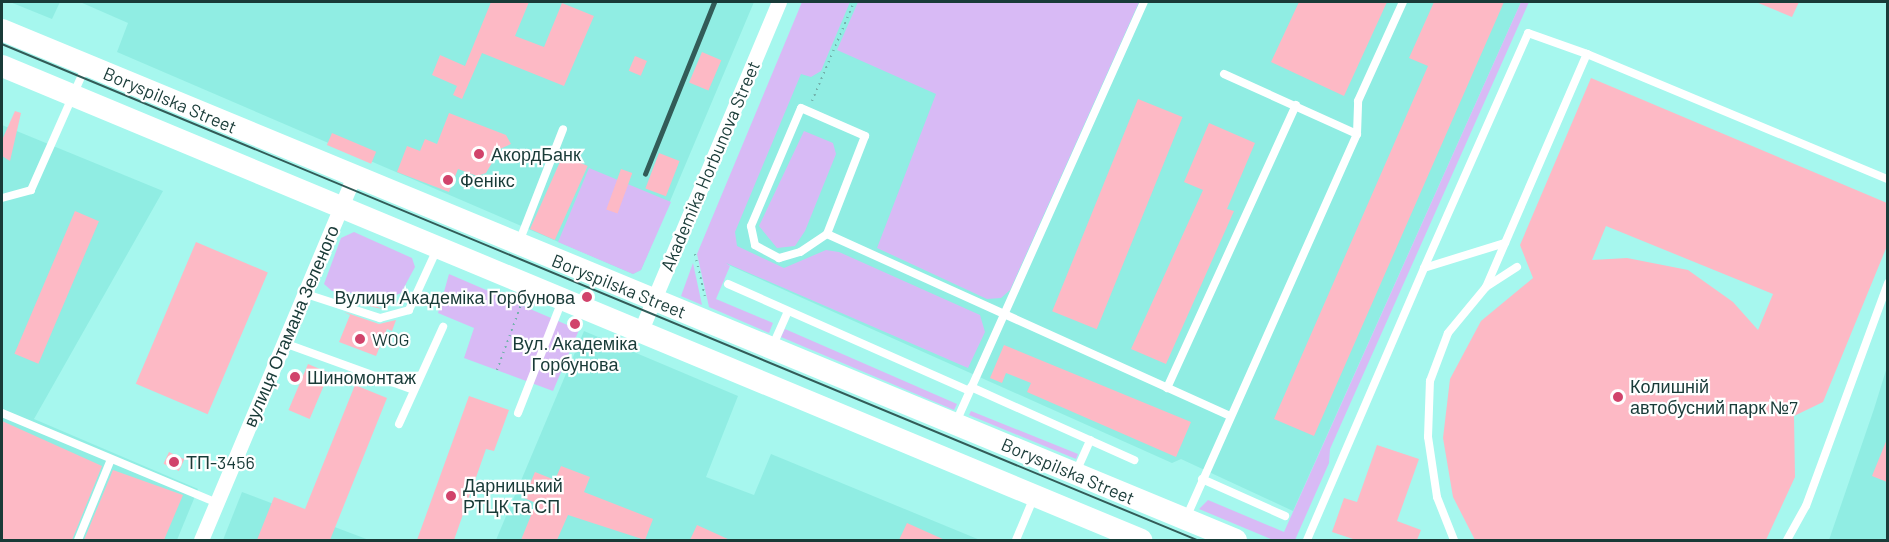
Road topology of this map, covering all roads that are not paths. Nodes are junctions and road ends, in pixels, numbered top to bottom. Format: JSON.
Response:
{"nodes":[{"id":1,"x":779,"y":2,"type":"edge"},
{"id":2,"x":1144,"y":2,"type":"edge"},
{"id":3,"x":1403,"y":2,"type":"edge"},
{"id":4,"x":2,"y":30,"type":"edge"},
{"id":5,"x":1587,"y":54,"type":"junction"},
{"id":6,"x":86,"y":64,"type":"junction"},
{"id":7,"x":2,"y":66,"type":"edge"},
{"id":8,"x":1224,"y":74,"type":"dead end"},
{"id":9,"x":73,"y":95,"type":"junction"},
{"id":10,"x":1296,"y":105,"type":"junction"},
{"id":11,"x":563,"y":129,"type":"dead end"},
{"id":12,"x":1358,"y":134,"type":"junction"},
{"id":13,"x":352,"y":178,"type":"junction"},
{"id":14,"x":1887,"y":179,"type":"edge"},
{"id":15,"x":2,"y":198,"type":"edge"},
{"id":16,"x":342,"y":204,"type":"junction"},
{"id":17,"x":827,"y":234,"type":"junction"},
{"id":18,"x":1505,"y":243,"type":"junction"},
{"id":19,"x":439,"y":245,"type":"junction"},
{"id":20,"x":518,"y":245,"type":"junction"},
{"id":21,"x":1517,"y":267,"type":"dead end"},
{"id":22,"x":1424,"y":268,"type":"junction"},
{"id":23,"x":1887,"y":283,"type":"edge"},
{"id":24,"x":728,"y":284,"type":"dead end"},
{"id":25,"x":1486,"y":287,"type":"junction"},
{"id":26,"x":306,"y":294,"type":"junction"},
{"id":27,"x":563,"y":298,"type":"junction"},
{"id":28,"x":654,"y":300,"type":"junction"},
{"id":29,"x":788,"y":311,"type":"junction"},
{"id":30,"x":1003,"y":314,"type":"junction"},
{"id":31,"x":442,"y":327,"type":"dead end"},
{"id":32,"x":641,"y":330,"type":"junction"},
{"id":33,"x":284,"y":343,"type":"junction"},
{"id":34,"x":771,"y":349,"type":"junction"},
{"id":35,"x":1167,"y":388,"type":"junction"},
{"id":36,"x":970,"y":389,"type":"junction"},
{"id":37,"x":414,"y":390,"type":"junction"},
{"id":38,"x":2,"y":413,"type":"edge"},
{"id":39,"x":518,"y":413,"type":"dead end"},
{"id":40,"x":1230,"y":416,"type":"junction"},
{"id":41,"x":955,"y":423,"type":"junction"},
{"id":42,"x":399,"y":424,"type":"dead end"},
{"id":43,"x":1090,"y":440,"type":"junction"},
{"id":44,"x":111,"y":459,"type":"junction"},
{"id":45,"x":1134,"y":460,"type":"dead end"},
{"id":46,"x":1076,"y":474,"type":"junction"},
{"id":47,"x":1202,"y":479,"type":"junction"},
{"id":48,"x":1035,"y":495,"type":"junction"},
{"id":49,"x":217,"y":503,"type":"junction"},
{"id":50,"x":1285,"y":516,"type":"dead end"},
{"id":51,"x":1185,"y":519,"type":"junction"},
{"id":52,"x":1132,"y":539,"type":"edge"},
{"id":53,"x":78,"y":540,"type":"edge"},
{"id":54,"x":201,"y":540,"type":"edge"},
{"id":55,"x":1016,"y":540,"type":"edge"},
{"id":56,"x":1236,"y":540,"type":"edge"},
{"id":57,"x":1307,"y":540,"type":"edge"},
{"id":58,"x":1454,"y":540,"type":"edge"},
{"id":59,"x":1787,"y":540,"type":"edge"}],
"edges":[{"from":1,"to":28,"type":"street","name":"Akademika Horbunova Street"},
{"from":2,"to":30,"type":"lane"},
{"from":3,"to":12,"type":"lane"},
{"from":4,"to":6,"type":"main road","name":"Boryspilska Street"},
{"from":5,"to":14,"type":"lane"},
{"from":5,"to":18,"type":"lane"},
{"from":5,"to":22,"type":"lane"},
{"from":6,"to":9,"type":"lane"},
{"from":6,"to":13,"type":"main road","name":"Boryspilska Street"},
{"from":7,"to":9,"type":"main road","name":"Boryspilska Street"},
{"from":8,"to":10,"type":"lane"},
{"from":9,"to":15,"type":"lane"},
{"from":9,"to":16,"type":"main road","name":"Boryspilska Street"},
{"from":10,"to":12,"type":"lane"},
{"from":10,"to":35,"type":"lane"},
{"from":11,"to":20,"type":"lane"},
{"from":12,"to":40,"type":"lane"},
{"from":13,"to":16,"type":"street","name":"вулиця Отамана Зеленого"},
{"from":13,"to":20,"type":"main road","name":"Boryspilska Street"},
{"from":16,"to":19,"type":"main road","name":"Boryspilska Street"},
{"from":16,"to":26,"type":"street","name":"вулиця Отамана Зеленого"},
{"from":17,"to":17,"type":"lane"},
{"from":17,"to":30,"type":"lane"},
{"from":18,"to":22,"type":"lane"},
{"from":18,"to":25,"type":"lane"},
{"from":19,"to":26,"type":"lane"},
{"from":19,"to":27,"type":"main road","name":"Boryspilska Street"},
{"from":20,"to":28,"type":"main road","name":"Boryspilska Street"},
{"from":21,"to":25,"type":"lane"},
{"from":22,"to":57,"type":"lane"},
{"from":23,"to":59,"type":"lane"},
{"from":24,"to":29,"type":"lane"},
{"from":25,"to":58,"type":"lane"},
{"from":26,"to":33,"type":"street","name":"вулиця Отамана Зеленого"},
{"from":27,"to":32,"type":"main road","name":"Boryspilska Street"},
{"from":27,"to":39,"type":"lane"},
{"from":28,"to":32,"type":"street","name":"Akademika Horbunova Street"},
{"from":28,"to":34,"type":"main road","name":"Boryspilska Street"},
{"from":29,"to":34,"type":"lane"},
{"from":29,"to":36,"type":"lane"},
{"from":30,"to":35,"type":"lane"},
{"from":30,"to":36,"type":"lane"},
{"from":31,"to":37,"type":"lane"},
{"from":32,"to":48,"type":"main road","name":"Boryspilska Street"},
{"from":33,"to":37,"type":"lane"},
{"from":33,"to":49,"type":"street","name":"вулиця Отамана Зеленого"},
{"from":34,"to":41,"type":"main road","name":"Boryspilska Street"},
{"from":35,"to":40,"type":"lane"},
{"from":36,"to":41,"type":"lane"},
{"from":36,"to":43,"type":"lane"},
{"from":37,"to":42,"type":"lane"},
{"from":38,"to":44,"type":"lane"},
{"from":40,"to":47,"type":"lane"},
{"from":41,"to":46,"type":"main road","name":"Boryspilska Street"},
{"from":43,"to":45,"type":"lane"},
{"from":43,"to":46,"type":"lane"},
{"from":44,"to":49,"type":"lane"},
{"from":44,"to":53,"type":"lane"},
{"from":46,"to":51,"type":"main road","name":"Boryspilska Street"},
{"from":47,"to":50,"type":"lane"},
{"from":47,"to":51,"type":"lane"},
{"from":48,"to":52,"type":"main road","name":"Boryspilska Street"},
{"from":48,"to":55,"type":"lane"},
{"from":49,"to":54,"type":"street","name":"вулиця Отамана Зеленого"},
{"from":51,"to":56,"type":"main road","name":"Boryspilska Street"}]}
